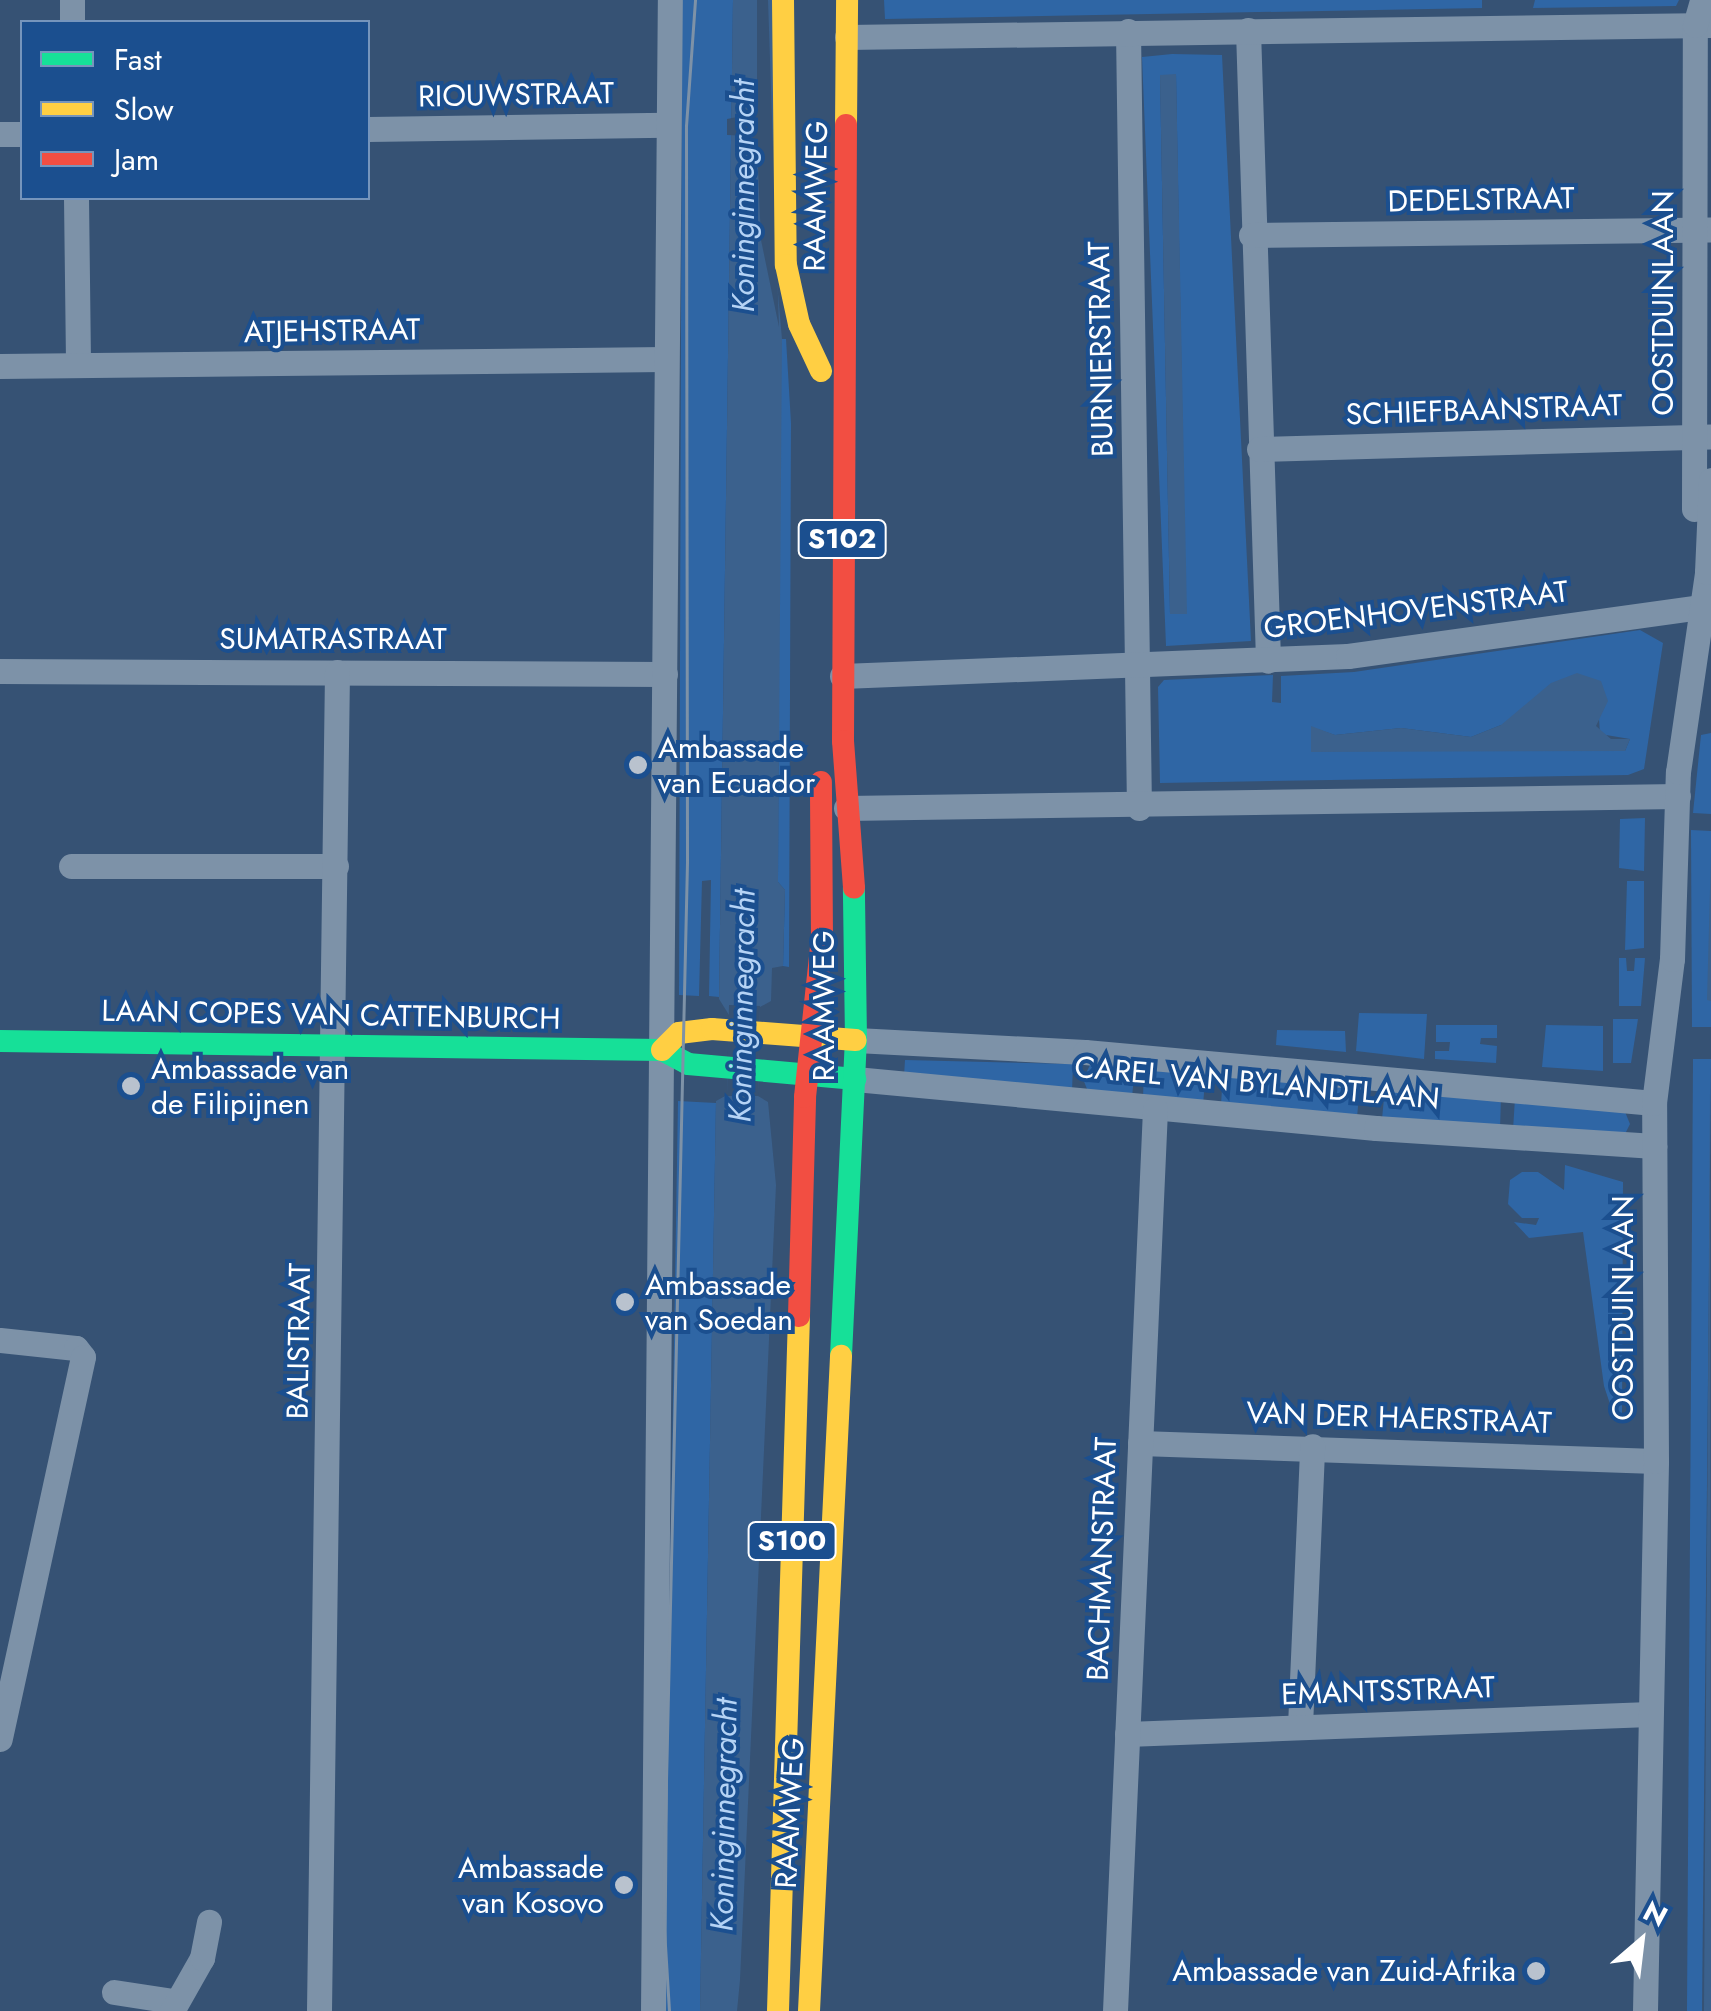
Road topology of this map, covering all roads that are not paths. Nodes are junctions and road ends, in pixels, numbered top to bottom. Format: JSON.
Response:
{"nodes":[{"id":1,"x":670,"y":0,"type":"edge"},
{"id":2,"x":783,"y":0,"type":"edge"},
{"id":3,"x":824,"y":0,"type":"edge"},
{"id":4,"x":847,"y":0,"type":"edge"},
{"id":5,"x":1703,"y":17,"type":"edge"},
{"id":6,"x":1248,"y":30,"type":"junction"},
{"id":7,"x":1128,"y":31,"type":"junction"},
{"id":8,"x":847,"y":37,"type":"junction"},
{"id":9,"x":666,"y":125,"type":"junction"},
{"id":10,"x":370,"y":129,"type":"edge"},
{"id":11,"x":76,"y":200,"type":"edge"},
{"id":12,"x":1703,"y":229,"type":"edge"},
{"id":13,"x":1251,"y":235,"type":"junction"},
{"id":14,"x":665,"y":359,"type":"junction"},
{"id":15,"x":78,"y":364,"type":"junction"},
{"id":16,"x":0,"y":366,"type":"edge"},
{"id":17,"x":821,"y":372,"type":"junction"},
{"id":18,"x":1703,"y":436,"type":"edge"},
{"id":19,"x":1259,"y":448,"type":"junction"},
{"id":20,"x":1711,"y":480,"type":"edge"},
{"id":21,"x":1700,"y":607,"type":"junction"},
{"id":22,"x":1268,"y":661,"type":"junction"},
{"id":23,"x":1139,"y":666,"type":"junction"},
{"id":24,"x":0,"y":671,"type":"edge"},
{"id":25,"x":337,"y":672,"type":"junction"},
{"id":26,"x":665,"y":674,"type":"junction"},
{"id":27,"x":842,"y":676,"type":"junction"},
{"id":28,"x":1678,"y":796,"type":"junction"},
{"id":29,"x":846,"y":808,"type":"junction"},
{"id":30,"x":1139,"y":808,"type":"junction"},
{"id":31,"x":71,"y":866,"type":"dead end"},
{"id":32,"x":336,"y":866,"type":"junction"},
{"id":33,"x":815,"y":1034,"type":"junction"},
{"id":34,"x":856,"y":1040,"type":"junction"},
{"id":35,"x":0,"y":1041,"type":"edge"},
{"id":36,"x":334,"y":1044,"type":"junction"},
{"id":37,"x":662,"y":1050,"type":"junction"},
{"id":38,"x":817,"y":1074,"type":"junction"},
{"id":39,"x":854,"y":1080,"type":"junction"},
{"id":40,"x":1654,"y":1103,"type":"junction"},
{"id":41,"x":1154,"y":1109,"type":"junction"},
{"id":42,"x":1654,"y":1146,"type":"junction"},
{"id":43,"x":846,"y":1238,"type":"junction"},
{"id":44,"x":0,"y":1340,"type":"edge"},
{"id":45,"x":1140,"y":1442,"type":"junction"},
{"id":46,"x":1312,"y":1446,"type":"junction"},
{"id":47,"x":1656,"y":1460,"type":"junction"},
{"id":48,"x":1650,"y":1714,"type":"junction"},
{"id":49,"x":1300,"y":1726,"type":"junction"},
{"id":50,"x":1128,"y":1734,"type":"junction"},
{"id":51,"x":0,"y":1740,"type":"edge"},
{"id":52,"x":209,"y":1922,"type":"dead end"},
{"id":53,"x":114,"y":1992,"type":"dead end"},
{"id":54,"x":172,"y":2006,"type":"edge"},
{"id":55,"x":319,"y":2011,"type":"edge"},
{"id":56,"x":653,"y":2011,"type":"edge"},
{"id":57,"x":778,"y":2011,"type":"edge"},
{"id":58,"x":809,"y":2011,"type":"edge"},
{"id":59,"x":1115,"y":2011,"type":"edge"},
{"id":60,"x":1645,"y":2011,"type":"edge"}],
"edges":[{"from":1,"to":9,"type":"street"},
{"from":2,"to":17,"type":"main road"},
{"from":3,"to":17,"type":"main road","name":"RAAMWEG","number":"S102"},
{"from":4,"to":8,"type":"main road","name":"RAAMWEG","number":"S102"},
{"from":5,"to":6,"type":"street"},
{"from":5,"to":12,"type":"street","name":"OOSTDUINLAAN"},
{"from":6,"to":7,"type":"street"},
{"from":6,"to":13,"type":"street"},
{"from":7,"to":8,"type":"street"},
{"from":7,"to":23,"type":"street","name":"BURNIERSTRAAT"},
{"from":8,"to":27,"type":"main road","name":"RAAMWEG","number":"S102"},
{"from":9,"to":10,"type":"street","name":"RIOUWSTRAAT"},
{"from":9,"to":14,"type":"street"},
{"from":11,"to":15,"type":"street"},
{"from":12,"to":13,"type":"street","name":"DEDELSTRAAT"},
{"from":12,"to":18,"type":"street","name":"OOSTDUINLAAN"},
{"from":13,"to":19,"type":"street"},
{"from":14,"to":15,"type":"street","name":"ATJEHSTRAAT"},
{"from":14,"to":26,"type":"street"},
{"from":15,"to":16,"type":"street","name":"ATJEHSTRAAT"},
{"from":17,"to":33,"type":"main road","name":"RAAMWEG","number":"S102"},
{"from":18,"to":19,"type":"street","name":"SCHIEFBAANSTRAAT"},
{"from":18,"to":21,"type":"street","name":"OOSTDUINLAAN"},
{"from":19,"to":22,"type":"street"},
{"from":20,"to":21,"type":"street","name":"OOSTDUINLAAN"},
{"from":21,"to":22,"type":"street","name":"GROENHOVENSTRAAT"},
{"from":21,"to":28,"type":"street","name":"OOSTDUINLAAN"},
{"from":22,"to":23,"type":"street","name":"GROENHOVENSTRAAT"},
{"from":23,"to":27,"type":"street","name":"GROENHOVENSTRAAT"},
{"from":23,"to":30,"type":"street"},
{"from":24,"to":25,"type":"street","name":"SUMATRASTRAAT"},
{"from":25,"to":26,"type":"street","name":"SUMATRASTRAAT"},
{"from":25,"to":32,"type":"street","name":"BALISTRAAT"},
{"from":26,"to":37,"type":"street"},
{"from":27,"to":29,"type":"main road","name":"RAAMWEG","number":"S102"},
{"from":28,"to":30,"type":"street"},
{"from":28,"to":40,"type":"street","name":"OOSTDUINLAAN"},
{"from":29,"to":30,"type":"street"},
{"from":29,"to":34,"type":"main road","name":"RAAMWEG","number":"S102"},
{"from":31,"to":32,"type":"street"},
{"from":32,"to":36,"type":"street","name":"BALISTRAAT"},
{"from":33,"to":34,"type":"main road","name":"LAAN COPES VAN CATTENBURCH"},
{"from":33,"to":37,"type":"main road","name":"LAAN COPES VAN CATTENBURCH"},
{"from":33,"to":38,"type":"main road","name":"RAAMWEG","number":"S100"},
{"from":34,"to":39,"type":"main road","name":"RAAMWEG","number":"S100"},
{"from":34,"to":40,"type":"street","name":"CAREL VAN BYLANDTLAAN"},
{"from":35,"to":36,"type":"main road","name":"LAAN COPES VAN CATTENBURCH"},
{"from":36,"to":37,"type":"main road","name":"LAAN COPES VAN CATTENBURCH"},
{"from":36,"to":55,"type":"street","name":"BALISTRAAT"},
{"from":37,"to":38,"type":"main road","name":"LAAN COPES VAN CATTENBURCH"},
{"from":37,"to":56,"type":"street"},
{"from":38,"to":39,"type":"main road","name":"LAAN COPES VAN CATTENBURCH"},
{"from":38,"to":43,"type":"main road"},
{"from":38,"to":57,"type":"main road","name":"RAAMWEG","number":"S100"},
{"from":39,"to":41,"type":"street","name":"CAREL VAN BYLANDTLAAN"},
{"from":39,"to":43,"type":"main road","name":"RAAMWEG","number":"S100"},
{"from":40,"to":42,"type":"street","name":"OOSTDUINLAAN"},
{"from":41,"to":42,"type":"street","name":"CAREL VAN BYLANDTLAAN"},
{"from":41,"to":45,"type":"street","name":"BACHMANSTRAAT"},
{"from":42,"to":47,"type":"street","name":"OOSTDUINLAAN"},
{"from":43,"to":58,"type":"main road","name":"RAAMWEG","number":"S100"},
{"from":44,"to":51,"type":"street"},
{"from":45,"to":46,"type":"street","name":"VAN DER HAERSTRAAT"},
{"from":45,"to":50,"type":"street","name":"BACHMANSTRAAT"},
{"from":46,"to":47,"type":"street","name":"VAN DER HAERSTRAAT"},
{"from":46,"to":49,"type":"street"},
{"from":47,"to":48,"type":"street","name":"OOSTDUINLAAN"},
{"from":48,"to":49,"type":"street","name":"EMANTSSTRAAT"},
{"from":48,"to":60,"type":"street","name":"OOSTDUINLAAN"},
{"from":49,"to":50,"type":"street","name":"EMANTSSTRAAT"},
{"from":50,"to":59,"type":"street","name":"BACHMANSTRAAT"},
{"from":52,"to":54,"type":"street"},
{"from":53,"to":54,"type":"street"}]}
